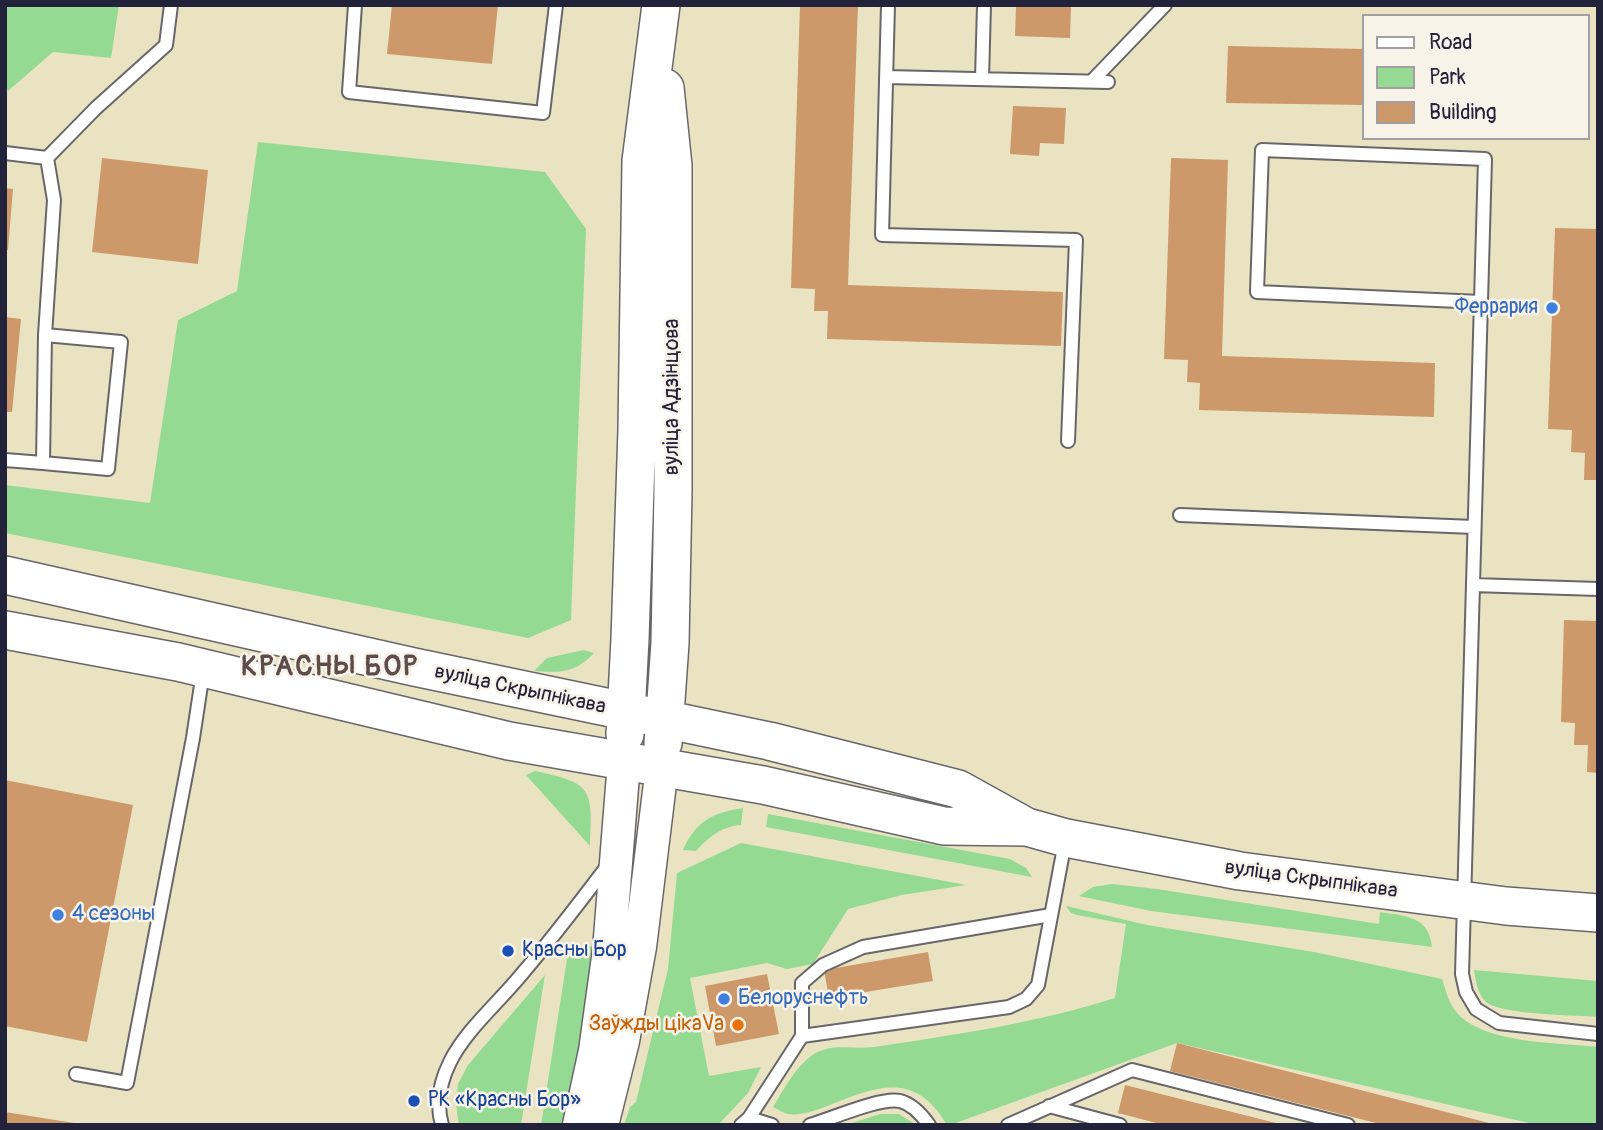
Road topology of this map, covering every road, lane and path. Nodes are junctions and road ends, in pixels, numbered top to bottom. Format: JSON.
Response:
{"nodes":[{"id":1,"x":171,"y":5,"type":"edge"},
{"id":2,"x":355,"y":5,"type":"edge"},
{"id":3,"x":556,"y":5,"type":"edge"},
{"id":4,"x":888,"y":5,"type":"edge"},
{"id":5,"x":984,"y":5,"type":"edge"},
{"id":6,"x":1165,"y":5,"type":"edge"},
{"id":7,"x":660,"y":16,"type":"edge"},
{"id":8,"x":886,"y":77,"type":"junction"},
{"id":9,"x":982,"y":79,"type":"junction"},
{"id":10,"x":1092,"y":81,"type":"junction"},
{"id":11,"x":1108,"y":82,"type":"dead end"},
{"id":12,"x":5,"y":153,"type":"edge"},
{"id":13,"x":47,"y":158,"type":"junction"},
{"id":14,"x":1481,"y":302,"type":"junction"},
{"id":15,"x":45,"y":335,"type":"junction"},
{"id":16,"x":1068,"y":441,"type":"dead end"},
{"id":17,"x":5,"y":460,"type":"edge"},
{"id":18,"x":43,"y":464,"type":"junction"},
{"id":19,"x":1180,"y":515,"type":"dead end"},
{"id":20,"x":1474,"y":527,"type":"junction"},
{"id":21,"x":5,"y":575,"type":"edge"},
{"id":22,"x":1473,"y":585,"type":"junction"},
{"id":23,"x":1598,"y":589,"type":"edge"},
{"id":24,"x":5,"y":630,"type":"edge"},
{"id":25,"x":203,"y":668,"type":"junction"},
{"id":26,"x":625,"y":712,"type":"junction"},
{"id":27,"x":664,"y":719,"type":"junction"},
{"id":28,"x":624,"y":762,"type":"junction"},
{"id":29,"x":662,"y":767,"type":"junction"},
{"id":30,"x":1027,"y":827,"type":"junction"},
{"id":31,"x":1066,"y":838,"type":"junction"},
{"id":32,"x":617,"y":854,"type":"junction"},
{"id":33,"x":1463,"y":901,"type":"junction"},
{"id":34,"x":1598,"y":913,"type":"edge"},
{"id":35,"x":1051,"y":915,"type":"junction"},
{"id":36,"x":1598,"y":1034,"type":"edge"},
{"id":37,"x":802,"y":1035,"type":"junction"},
{"id":38,"x":76,"y":1074,"type":"dead end"},
{"id":39,"x":1049,"y":1106,"type":"junction"},
{"id":40,"x":745,"y":1121,"type":"edge"},
{"id":41,"x":442,"y":1125,"type":"edge"},
{"id":42,"x":579,"y":1125,"type":"edge"},
{"id":43,"x":602,"y":1125,"type":"edge"},
{"id":44,"x":772,"y":1125,"type":"edge"},
{"id":45,"x":810,"y":1125,"type":"edge"},
{"id":46,"x":929,"y":1125,"type":"edge"},
{"id":47,"x":1008,"y":1125,"type":"edge"},
{"id":48,"x":1120,"y":1125,"type":"edge"},
{"id":49,"x":1348,"y":1125,"type":"edge"}],
"edges":[{"from":1,"to":13,"type":"lane"},
{"from":2,"to":3,"type":"lane"},
{"from":4,"to":8,"type":"lane"},
{"from":5,"to":9,"type":"lane"},
{"from":6,"to":10,"type":"lane"},
{"from":7,"to":26,"type":"main road","name":"вуліца Адзінцова"},
{"from":7,"to":27,"type":"main road","name":"вуліца Адзінцова"},
{"from":8,"to":9,"type":"lane"},
{"from":8,"to":16,"type":"lane"},
{"from":9,"to":10,"type":"lane"},
{"from":10,"to":11,"type":"lane"},
{"from":12,"to":13,"type":"lane"},
{"from":13,"to":15,"type":"lane"},
{"from":14,"to":14,"type":"lane"},
{"from":14,"to":20,"type":"lane"},
{"from":15,"to":18,"type":"lane"},
{"from":15,"to":18,"type":"lane"},
{"from":17,"to":18,"type":"lane"},
{"from":19,"to":20,"type":"lane"},
{"from":20,"to":22,"type":"lane"},
{"from":21,"to":26,"type":"main road","name":"вуліца Скрыпнікава"},
{"from":22,"to":23,"type":"lane"},
{"from":22,"to":33,"type":"lane"},
{"from":24,"to":25,"type":"main road","name":"вуліца Скрыпнікава"},
{"from":25,"to":28,"type":"main road","name":"вуліца Скрыпнікава"},
{"from":25,"to":38,"type":"lane"},
{"from":26,"to":27,"type":"main road","name":"вуліца Скрыпнікава"},
{"from":26,"to":28,"type":"main road","name":"вуліца Адзінцова"},
{"from":27,"to":29,"type":"main road","name":"вуліца Адзінцова"},
{"from":27,"to":30,"type":"main road","name":"вуліца Скрыпнікава"},
{"from":28,"to":29,"type":"main road","name":"вуліца Скрыпнікава"},
{"from":28,"to":32,"type":"street"},
{"from":29,"to":30,"type":"main road","name":"вуліца Скрыпнікава"},
{"from":29,"to":43,"type":"street"},
{"from":30,"to":31,"type":"main road","name":"вуліца Скрыпнікава"},
{"from":31,"to":33,"type":"main road","name":"вуліца Скрыпнікава"},
{"from":31,"to":35,"type":"lane"},
{"from":32,"to":41,"type":"lane"},
{"from":32,"to":42,"type":"street"},
{"from":33,"to":34,"type":"main road","name":"вуліца Скрыпнікава"},
{"from":33,"to":36,"type":"lane"},
{"from":35,"to":37,"type":"lane"},
{"from":35,"to":37,"type":"lane"},
{"from":37,"to":40,"type":"lane"},
{"from":39,"to":47,"type":"lane"},
{"from":39,"to":48,"type":"lane"},
{"from":39,"to":49,"type":"lane"},
{"from":40,"to":44,"type":"lane"},
{"from":45,"to":46,"type":"lane"}]}
